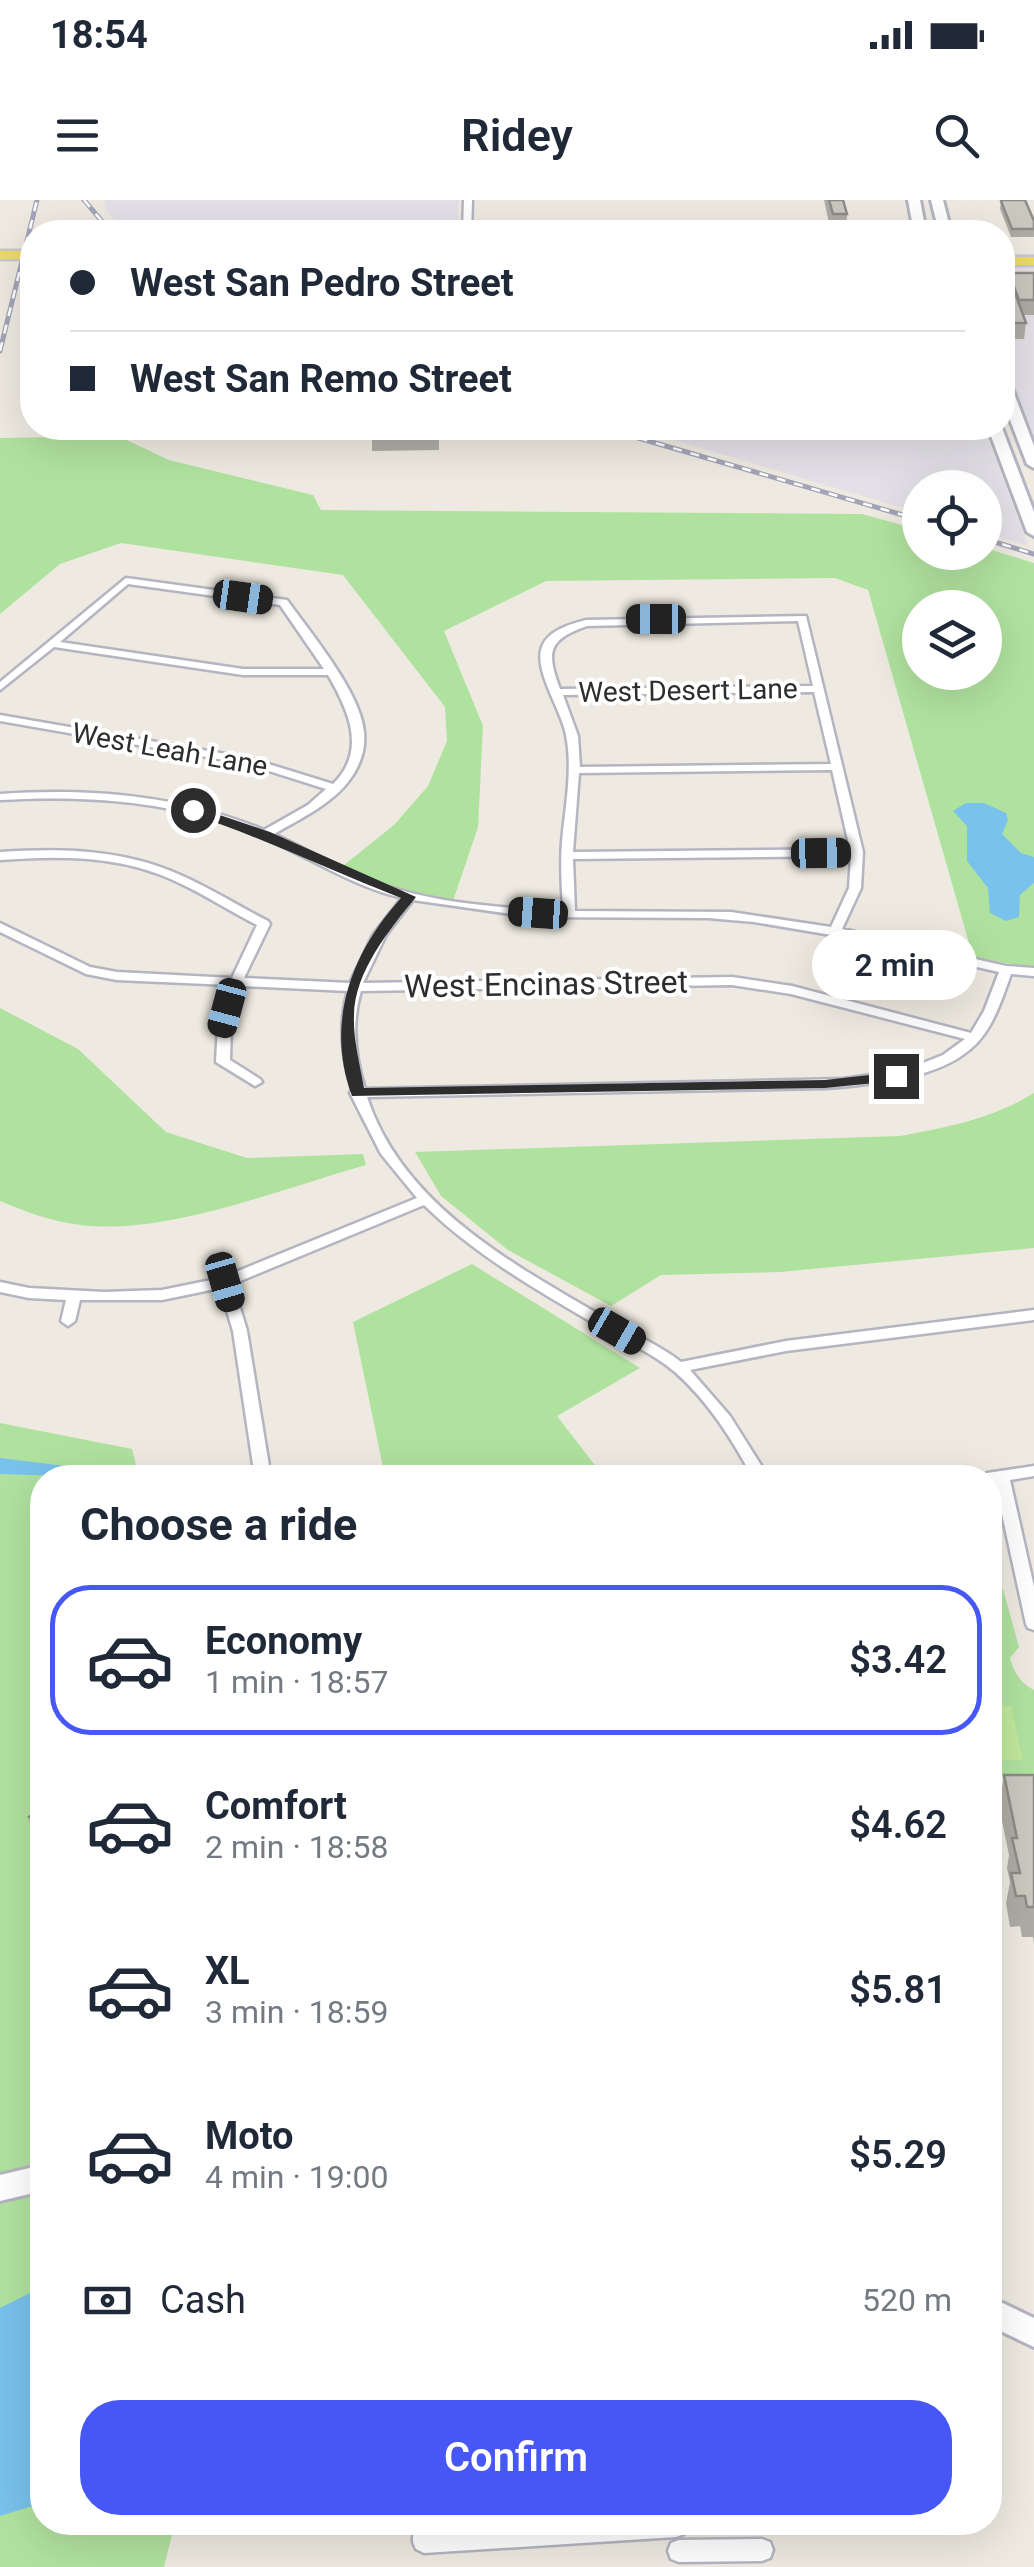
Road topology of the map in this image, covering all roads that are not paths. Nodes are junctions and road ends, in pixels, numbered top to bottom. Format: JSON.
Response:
{"nodes":[{"id":1,"x":1015,"y":414,"type":"edge"},
{"id":2,"x":1000,"y":440,"type":"edge"},
{"id":3,"x":1034,"y":464,"type":"edge"},
{"id":4,"x":1030,"y":512,"type":"edge"},
{"id":5,"x":1034,"y":532,"type":"edge"},
{"id":6,"x":54,"y":644,"type":"junction"},
{"id":7,"x":331,"y":672,"type":"junction"},
{"id":8,"x":0,"y":688,"type":"edge"},
{"id":9,"x":818,"y":689,"type":"junction"},
{"id":10,"x":558,"y":692,"type":"junction"},
{"id":11,"x":0,"y":718,"type":"edge"},
{"id":12,"x":69,"y":730,"type":"junction"},
{"id":13,"x":58,"y":740,"type":"dead end"},
{"id":14,"x":838,"y":767,"type":"junction"},
{"id":15,"x":574,"y":770,"type":"junction"},
{"id":16,"x":337,"y":790,"type":"junction"},
{"id":17,"x":0,"y":797,"type":"edge"},
{"id":18,"x":265,"y":834,"type":"junction"},
{"id":19,"x":858,"y":852,"type":"junction"},
{"id":20,"x":0,"y":856,"type":"edge"},
{"id":21,"x":567,"y":856,"type":"junction"},
{"id":22,"x":409,"y":897,"type":"junction"},
{"id":23,"x":569,"y":915,"type":"junction"},
{"id":24,"x":0,"y":927,"type":"edge"},
{"id":25,"x":835,"y":931,"type":"junction"},
{"id":26,"x":1006,"y":970,"type":"junction"},
{"id":27,"x":1034,"y":972,"type":"edge"},
{"id":28,"x":1034,"y":980,"type":"edge"},
{"id":29,"x":233,"y":984,"type":"junction"},
{"id":30,"x":352,"y":988,"type":"junction"},
{"id":31,"x":976,"y":1038,"type":"junction"},
{"id":32,"x":255,"y":1082,"type":"dead end"},
{"id":33,"x":357,"y":1092,"type":"junction"},
{"id":34,"x":422,"y":1202,"type":"junction"},
{"id":35,"x":225,"y":1282,"type":"junction"},
{"id":36,"x":0,"y":1287,"type":"edge"},
{"id":37,"x":74,"y":1296,"type":"junction"},
{"id":38,"x":1034,"y":1315,"type":"edge"},
{"id":39,"x":68,"y":1322,"type":"dead end"},
{"id":40,"x":678,"y":1367,"type":"junction"},
{"id":41,"x":260,"y":1465,"type":"edge"},
{"id":42,"x":752,"y":1465,"type":"edge"},
{"id":43,"x":1034,"y":1471,"type":"edge"},
{"id":44,"x":1002,"y":1475,"type":"edge"},
{"id":45,"x":1002,"y":1506,"type":"edge"},
{"id":46,"x":1034,"y":1624,"type":"edge"},
{"id":47,"x":30,"y":2181,"type":"edge"},
{"id":48,"x":0,"y":2188,"type":"edge"},
{"id":49,"x":1002,"y":2317,"type":"edge"},
{"id":50,"x":1034,"y":2332,"type":"edge"},
{"id":51,"x":424,"y":2535,"type":"edge"},
{"id":52,"x":528,"y":2535,"type":"edge"},
{"id":53,"x":762,"y":2550,"type":"dead end"},
{"id":54,"x":679,"y":2559,"type":"edge"}],
"edges":[{"from":1,"to":3,"type":"main road"},
{"from":2,"to":4,"type":"main road"},
{"from":4,"to":5,"type":"main road"},
{"from":6,"to":7,"type":"street"},
{"from":6,"to":7,"type":"street"},
{"from":6,"to":8,"type":"street"},
{"from":7,"to":16,"type":"street"},
{"from":9,"to":10,"type":"street","name":"West Desert Lane"},
{"from":9,"to":10,"type":"street"},
{"from":9,"to":14,"type":"street"},
{"from":10,"to":15,"type":"street"},
{"from":11,"to":12,"type":"street","name":"West Leah Lane"},
{"from":12,"to":13,"type":"street"},
{"from":12,"to":16,"type":"street","name":"West Leah Lane"},
{"from":14,"to":15,"type":"street"},
{"from":14,"to":19,"type":"street"},
{"from":15,"to":21,"type":"street"},
{"from":16,"to":18,"type":"street"},
{"from":17,"to":18,"type":"street"},
{"from":18,"to":22,"type":"street"},
{"from":19,"to":21,"type":"street"},
{"from":19,"to":25,"type":"street"},
{"from":20,"to":29,"type":"street"},
{"from":21,"to":23,"type":"street"},
{"from":22,"to":23,"type":"street"},
{"from":22,"to":30,"type":"street"},
{"from":23,"to":25,"type":"street"},
{"from":24,"to":29,"type":"street","name":"West Encinas Street"},
{"from":25,"to":26,"type":"street"},
{"from":26,"to":27,"type":"street"},
{"from":26,"to":28,"type":"street"},
{"from":26,"to":31,"type":"street"},
{"from":29,"to":30,"type":"street","name":"West Encinas Street"},
{"from":29,"to":32,"type":"street"},
{"from":30,"to":31,"type":"street","name":"West Encinas Street"},
{"from":30,"to":33,"type":"street"},
{"from":31,"to":33,"type":"street"},
{"from":33,"to":34,"type":"street"},
{"from":34,"to":35,"type":"street"},
{"from":34,"to":40,"type":"street"},
{"from":35,"to":37,"type":"street"},
{"from":35,"to":41,"type":"street"},
{"from":36,"to":37,"type":"street"},
{"from":37,"to":39,"type":"street"},
{"from":38,"to":40,"type":"street"},
{"from":40,"to":42,"type":"street"},
{"from":43,"to":44,"type":"street"},
{"from":45,"to":46,"type":"street"},
{"from":47,"to":48,"type":"main road"},
{"from":49,"to":50,"type":"main road"},
{"from":51,"to":52,"type":"street"},
{"from":53,"to":54,"type":"street"}]}
